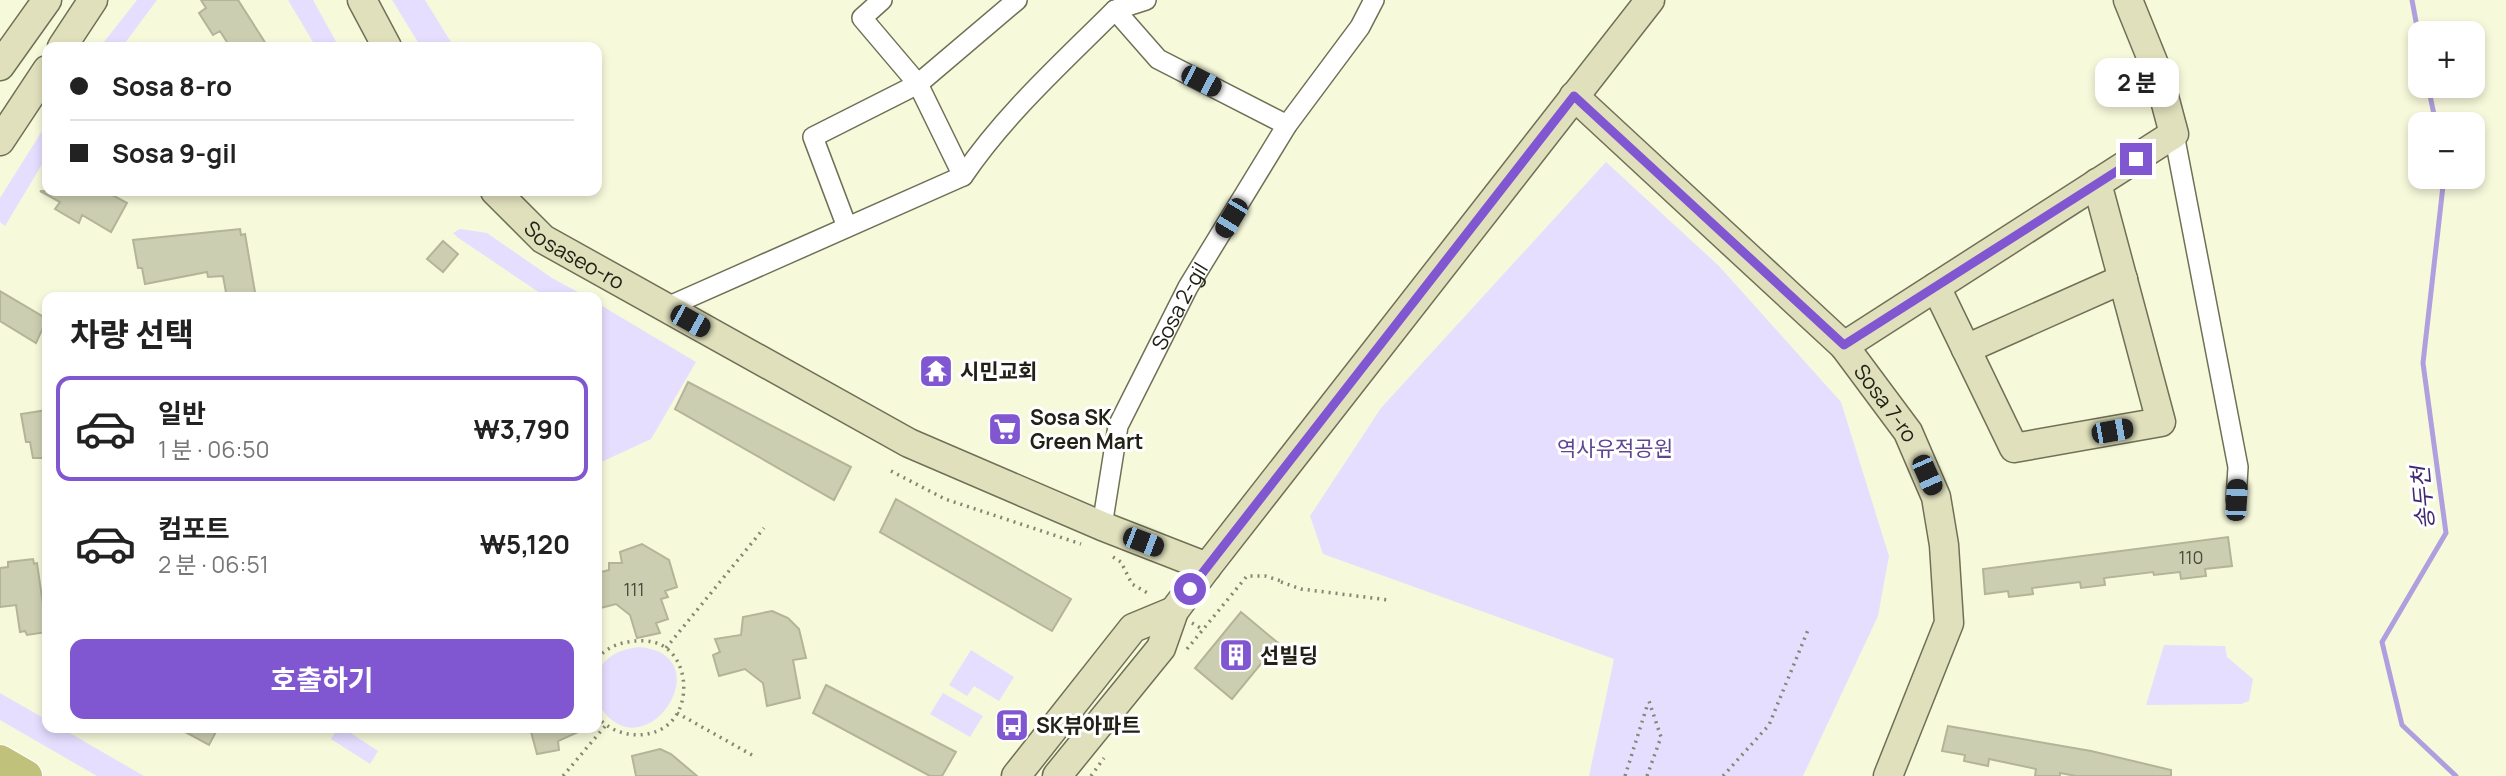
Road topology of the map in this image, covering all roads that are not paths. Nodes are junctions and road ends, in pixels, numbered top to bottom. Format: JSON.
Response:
{"nodes":[{"id":1,"x":47,"y":0,"type":"edge"},
{"id":2,"x":93,"y":0,"type":"edge"},
{"id":3,"x":362,"y":0,"type":"edge"},
{"id":4,"x":882,"y":0,"type":"edge"},
{"id":5,"x":1017,"y":0,"type":"edge"},
{"id":6,"x":1146,"y":0,"type":"edge"},
{"id":7,"x":1374,"y":0,"type":"edge"},
{"id":8,"x":1650,"y":0,"type":"edge"},
{"id":9,"x":2127,"y":0,"type":"edge"},
{"id":10,"x":1118,"y":5,"type":"edge"},
{"id":11,"x":65,"y":42,"type":"edge"},
{"id":12,"x":384,"y":42,"type":"edge"},
{"id":13,"x":0,"y":66,"type":"edge"},
{"id":14,"x":42,"y":78,"type":"edge"},
{"id":15,"x":918,"y":84,"type":"junction"},
{"id":16,"x":1574,"y":96,"type":"junction"},
{"id":17,"x":1287,"y":125,"type":"junction"},
{"id":18,"x":2174,"y":134,"type":"junction"},
{"id":19,"x":0,"y":141,"type":"edge"},
{"id":20,"x":963,"y":176,"type":"junction"},
{"id":21,"x":2097,"y":183,"type":"junction"},
{"id":22,"x":500,"y":196,"type":"edge"},
{"id":23,"x":848,"y":228,"type":"junction"},
{"id":24,"x":2123,"y":279,"type":"junction"},
{"id":25,"x":1936,"y":287,"type":"junction"},
{"id":26,"x":665,"y":307,"type":"junction"},
{"id":27,"x":1844,"y":345,"type":"junction"},
{"id":28,"x":1966,"y":349,"type":"junction"},
{"id":29,"x":2236,"y":500,"type":"dead end"},
{"id":30,"x":1097,"y":541,"type":"junction"},
{"id":31,"x":1206,"y":567,"type":"junction"},
{"id":32,"x":1174,"y":611,"type":"junction"},
{"id":33,"x":0,"y":761,"type":"edge"},
{"id":34,"x":26,"y":776,"type":"edge"},
{"id":35,"x":1016,"y":776,"type":"edge"},
{"id":36,"x":1057,"y":776,"type":"edge"},
{"id":37,"x":1888,"y":776,"type":"edge"}],
"edges":[{"from":1,"to":13,"type":"street"},
{"from":2,"to":11,"type":"street"},
{"from":3,"to":12,"type":"street"},
{"from":4,"to":15,"type":"street"},
{"from":5,"to":15,"type":"street"},
{"from":6,"to":10,"type":"street"},
{"from":7,"to":17,"type":"street","name":"Sosa 2-gil"},
{"from":8,"to":16,"type":"street"},
{"from":9,"to":18,"type":"street"},
{"from":10,"to":17,"type":"street"},
{"from":10,"to":20,"type":"street"},
{"from":14,"to":19,"type":"street"},
{"from":15,"to":20,"type":"street"},
{"from":15,"to":23,"type":"street"},
{"from":16,"to":27,"type":"street","name":"Sosa 7-ro"},
{"from":16,"to":31,"type":"street"},
{"from":17,"to":30,"type":"street","name":"Sosa 2-gil"},
{"from":18,"to":21,"type":"street"},
{"from":18,"to":29,"type":"street"},
{"from":20,"to":23,"type":"street"},
{"from":21,"to":24,"type":"street"},
{"from":21,"to":25,"type":"street"},
{"from":22,"to":26,"type":"street","name":"Sosaseo-ro"},
{"from":23,"to":26,"type":"street"},
{"from":24,"to":28,"type":"street"},
{"from":24,"to":28,"type":"street"},
{"from":25,"to":27,"type":"street"},
{"from":25,"to":28,"type":"street"},
{"from":26,"to":30,"type":"street"},
{"from":27,"to":37,"type":"street","name":"Sosa 7-ro"},
{"from":30,"to":31,"type":"street"},
{"from":31,"to":32,"type":"street"},
{"from":32,"to":35,"type":"street"},
{"from":32,"to":36,"type":"street"},
{"from":33,"to":34,"type":"main road"}]}
